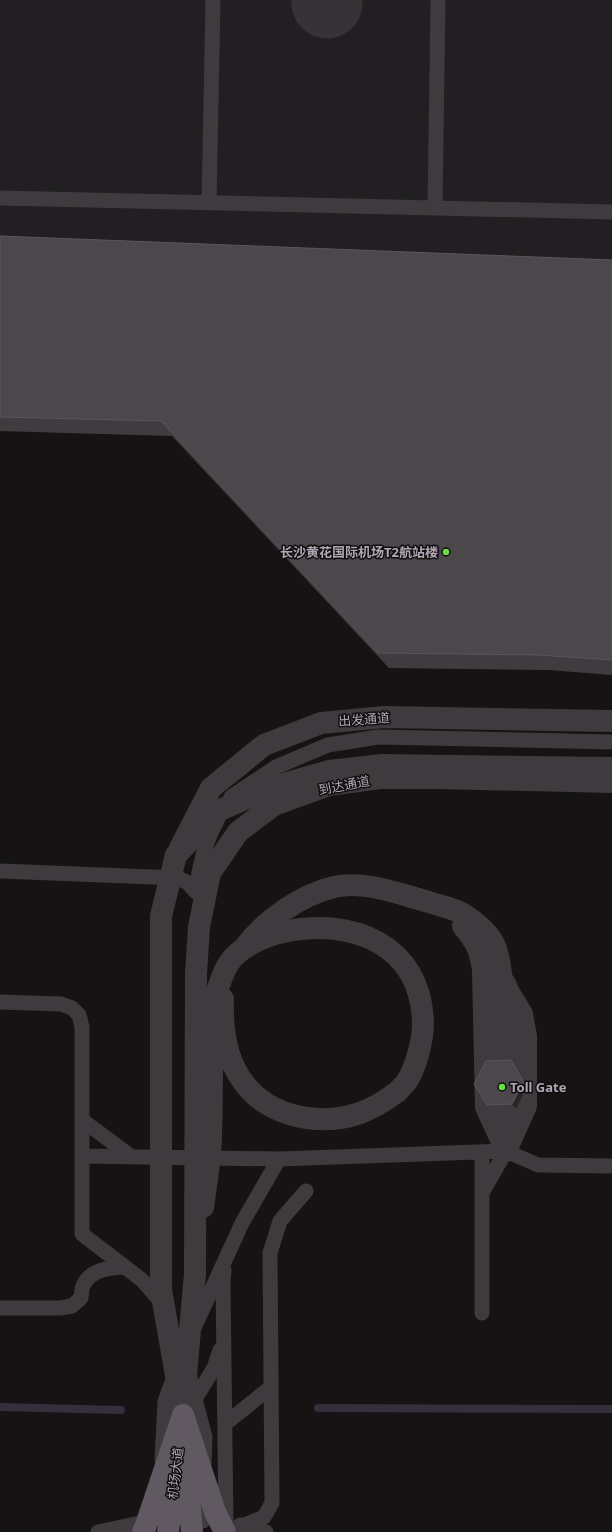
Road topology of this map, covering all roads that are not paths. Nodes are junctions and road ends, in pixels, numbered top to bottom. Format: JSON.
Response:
{"nodes":[{"id":1,"x":213,"y":0,"type":"edge"},
{"id":2,"x":438,"y":0,"type":"edge"},
{"id":3,"x":0,"y":198,"type":"edge"},
{"id":4,"x":210,"y":203,"type":"junction"},
{"id":5,"x":435,"y":208,"type":"junction"},
{"id":6,"x":612,"y":212,"type":"edge"},
{"id":7,"x":612,"y":721,"type":"edge"},
{"id":8,"x":612,"y":742,"type":"edge"},
{"id":9,"x":612,"y":768,"type":"edge"},
{"id":10,"x":612,"y":782,"type":"edge"},
{"id":11,"x":176,"y":855,"type":"junction"},
{"id":12,"x":0,"y":871,"type":"edge"},
{"id":13,"x":196,"y":892,"type":"junction"},
{"id":14,"x":438,"y":905,"type":"junction"},
{"id":15,"x":199,"y":927,"type":"junction"},
{"id":16,"x":0,"y":1002,"type":"edge"},
{"id":17,"x":82,"y":1120,"type":"junction"},
{"id":18,"x":506,"y":1151,"type":"junction"},
{"id":19,"x":482,"y":1152,"type":"junction"},
{"id":20,"x":82,"y":1156,"type":"junction"},
{"id":21,"x":132,"y":1157,"type":"junction"},
{"id":22,"x":279,"y":1159,"type":"junction"},
{"id":23,"x":612,"y":1166,"type":"edge"},
{"id":24,"x":306,"y":1191,"type":"dead end"},
{"id":25,"x":482,"y":1193,"type":"junction"},
{"id":26,"x":225,"y":1259,"type":"junction"},
{"id":27,"x":124,"y":1267,"type":"junction"},
{"id":28,"x":195,"y":1274,"type":"junction"},
{"id":29,"x":0,"y":1308,"type":"edge"},
{"id":30,"x":482,"y":1313,"type":"dead end"},
{"id":31,"x":224,"y":1338,"type":"junction"},
{"id":32,"x":184,"y":1350,"type":"junction"},
{"id":33,"x":271,"y":1387,"type":"junction"},
{"id":34,"x":189,"y":1407,"type":"junction"},
{"id":35,"x":225,"y":1424,"type":"junction"},
{"id":36,"x":174,"y":1526,"type":"edge"},
{"id":37,"x":231,"y":1527,"type":"edge"},
{"id":38,"x":98,"y":1532,"type":"edge"},
{"id":39,"x":266,"y":1532,"type":"edge"}],
"edges":[{"from":1,"to":4,"type":"lane"},
{"from":2,"to":5,"type":"lane"},
{"from":3,"to":4,"type":"lane"},
{"from":4,"to":5,"type":"lane"},
{"from":5,"to":6,"type":"lane"},
{"from":7,"to":11,"type":"street","name":"出发通道","bridge":true},
{"from":8,"to":13,"type":"lane","bridge":true},
{"from":9,"to":11,"type":"street","bridge":true},
{"from":10,"to":15,"type":"street","name":"到达通道"},
{"from":11,"to":34,"type":"street","name":"出发通道","bridge":true},
{"from":12,"to":13,"type":"lane"},
{"from":13,"to":15,"type":"lane"},
{"from":14,"to":18,"type":"street"},
{"from":14,"to":18,"type":"street"},
{"from":14,"to":28,"type":"street","bridge":true},
{"from":15,"to":28,"type":"street","name":"到达通道","bridge":true},
{"from":16,"to":17,"type":"lane"},
{"from":17,"to":20,"type":"lane"},
{"from":17,"to":21,"type":"lane"},
{"from":18,"to":19,"type":"lane"},
{"from":18,"to":23,"type":"lane"},
{"from":18,"to":25,"type":"lane"},
{"from":19,"to":22,"type":"lane"},
{"from":19,"to":25,"type":"lane"},
{"from":20,"to":21,"type":"lane"},
{"from":20,"to":27,"type":"lane"},
{"from":21,"to":22,"type":"lane"},
{"from":22,"to":26,"type":"lane"},
{"from":24,"to":33,"type":"lane"},
{"from":25,"to":30,"type":"lane"},
{"from":26,"to":31,"type":"lane"},
{"from":26,"to":32,"type":"lane"},
{"from":27,"to":29,"type":"lane"},
{"from":27,"to":32,"type":"lane"},
{"from":28,"to":34,"type":"street","bridge":true},
{"from":31,"to":34,"type":"lane"},
{"from":31,"to":35,"type":"lane"},
{"from":32,"to":34,"type":"lane"},
{"from":32,"to":36,"type":"lane"},
{"from":33,"to":35,"type":"lane"},
{"from":33,"to":37,"type":"lane"},
{"from":34,"to":36,"type":"highway","bridge":true},
{"from":34,"to":36,"type":"highway","bridge":true},
{"from":34,"to":37,"type":"highway","bridge":true},
{"from":35,"to":37,"type":"lane"},
{"from":36,"to":37,"type":"lane"},
{"from":36,"to":38,"type":"lane"},
{"from":37,"to":39,"type":"lane"}]}
